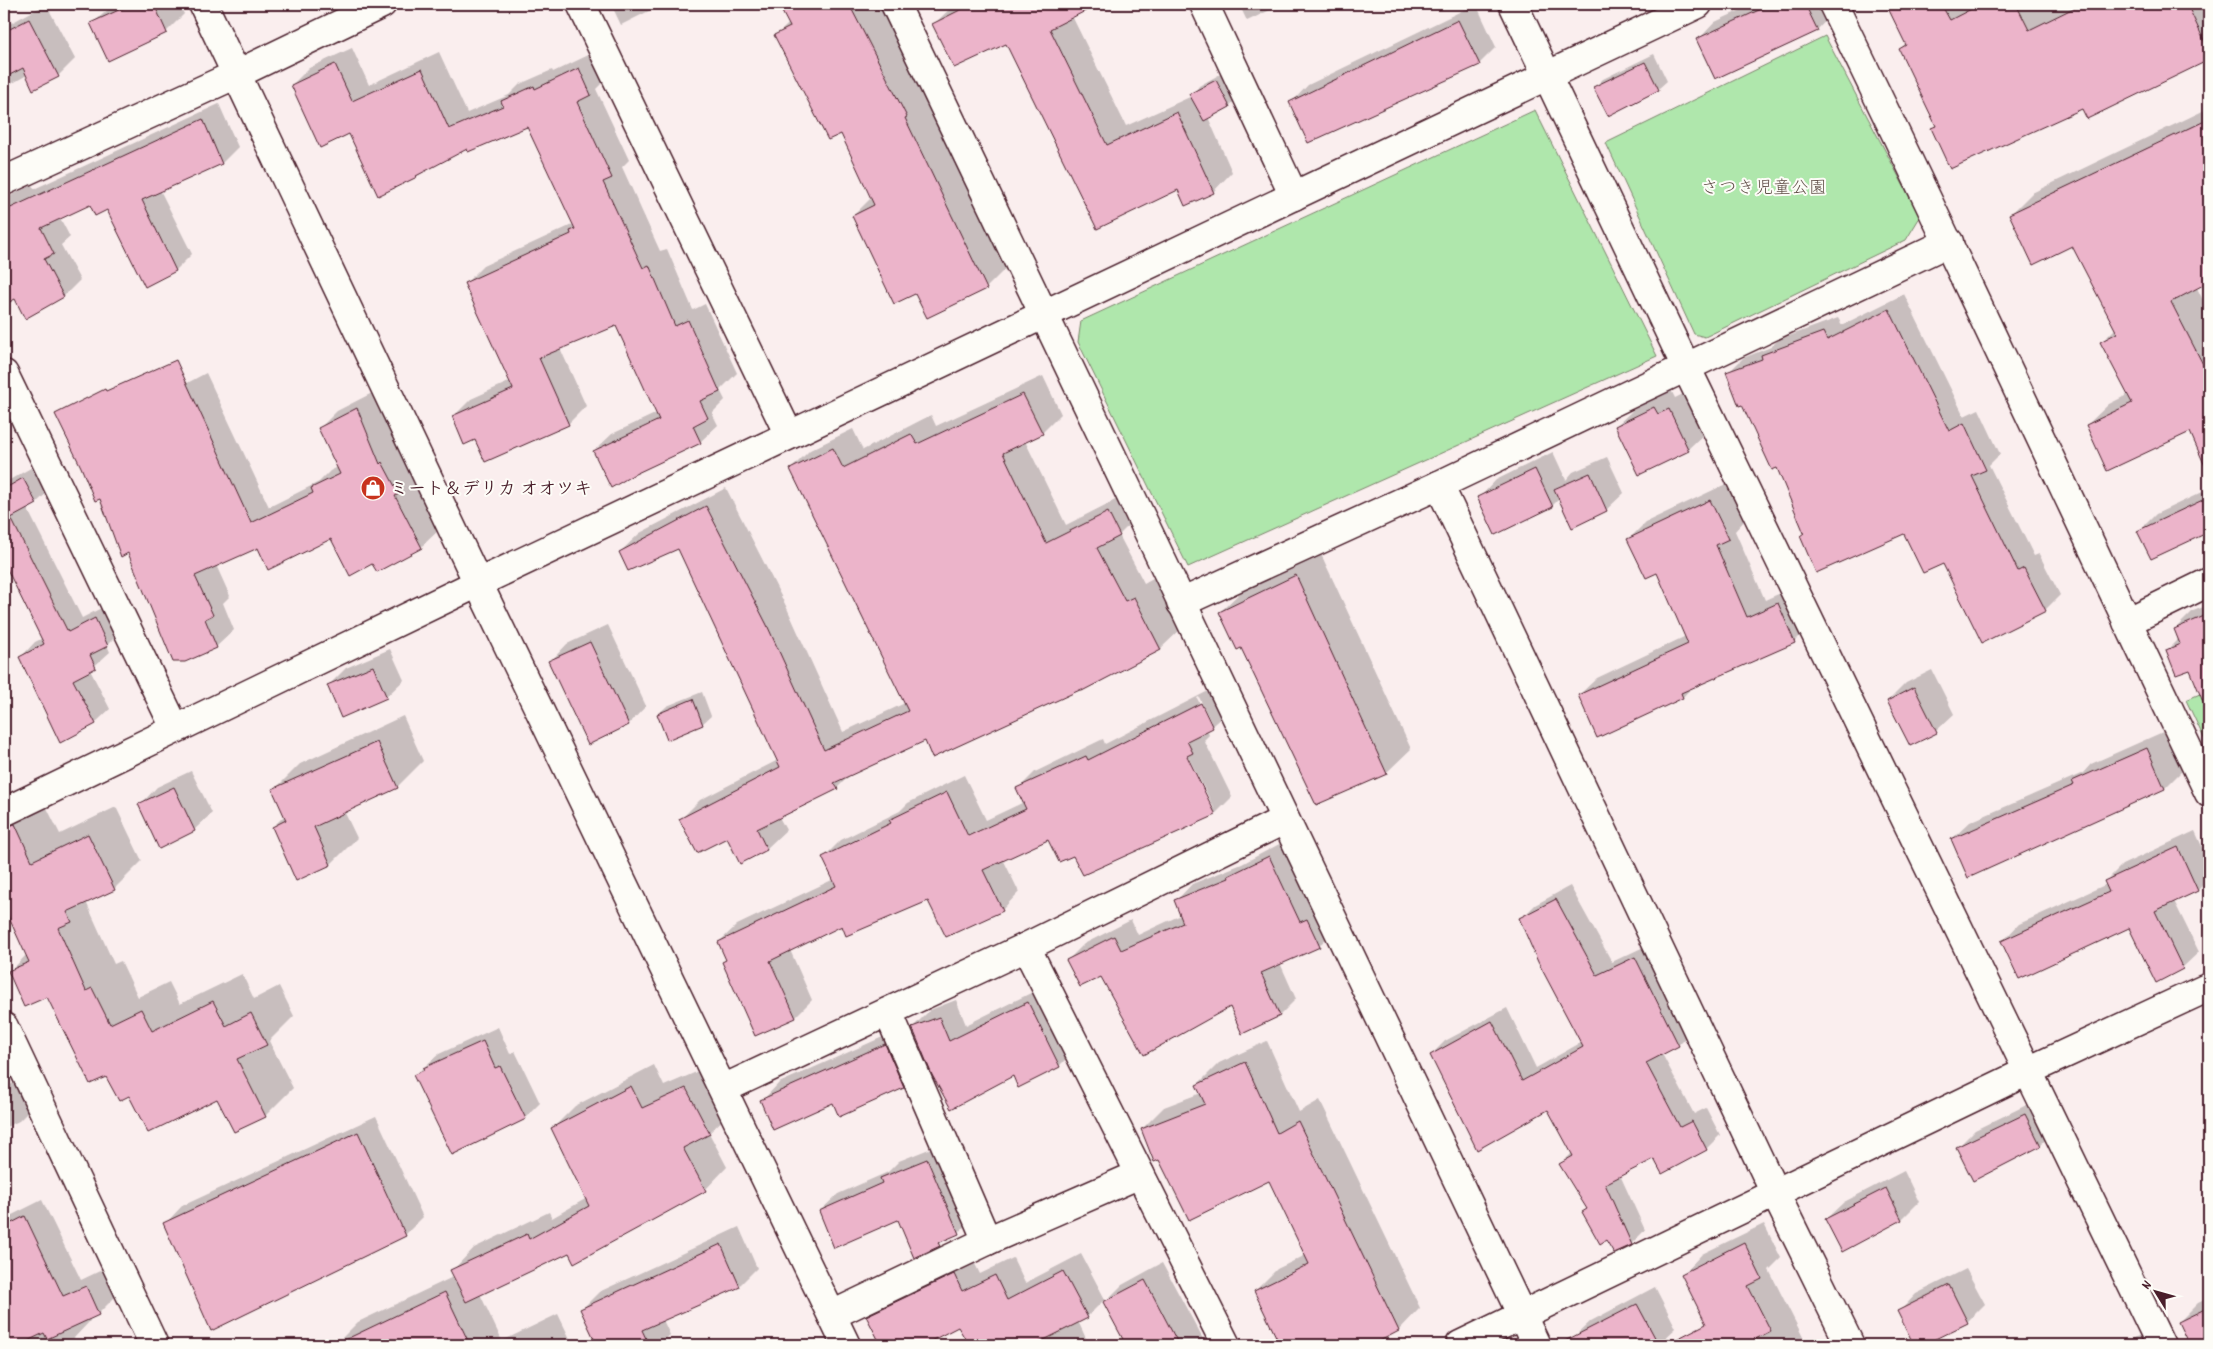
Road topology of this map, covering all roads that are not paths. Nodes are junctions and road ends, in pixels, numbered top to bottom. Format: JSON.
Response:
{"nodes":[{"id":1,"x":203,"y":4,"type":"edge"},
{"id":2,"x":382,"y":4,"type":"edge"},
{"id":3,"x":581,"y":4,"type":"edge"},
{"id":4,"x":895,"y":4,"type":"edge"},
{"id":5,"x":1204,"y":4,"type":"edge"},
{"id":6,"x":1513,"y":4,"type":"edge"},
{"id":7,"x":1698,"y":4,"type":"edge"},
{"id":8,"x":1833,"y":4,"type":"edge"},
{"id":9,"x":237,"y":74,"type":"junction"},
{"id":10,"x":1547,"y":77,"type":"junction"},
{"id":11,"x":4,"y":181,"type":"edge"},
{"id":12,"x":1294,"y":196,"type":"junction"},
{"id":13,"x":1949,"y":242,"type":"junction"},
{"id":14,"x":1046,"y":314,"type":"junction"},
{"id":15,"x":1687,"y":369,"type":"junction"},
{"id":16,"x":4,"y":374,"type":"edge"},
{"id":17,"x":789,"y":435,"type":"junction"},
{"id":18,"x":1440,"y":486,"type":"junction"},
{"id":19,"x":2209,"y":582,"type":"edge"},
{"id":20,"x":478,"y":583,"type":"junction"},
{"id":21,"x":1181,"y":603,"type":"junction"},
{"id":22,"x":2127,"y":622,"type":"junction"},
{"id":23,"x":174,"y":728,"type":"junction"},
{"id":24,"x":2209,"y":793,"type":"edge"},
{"id":25,"x":4,"y":812,"type":"edge"},
{"id":26,"x":1284,"y":820,"type":"junction"},
{"id":27,"x":1026,"y":947,"type":"junction"},
{"id":28,"x":2209,"y":987,"type":"edge"},
{"id":29,"x":888,"y":1012,"type":"junction"},
{"id":30,"x":4,"y":1027,"type":"edge"},
{"id":31,"x":2028,"y":1071,"type":"junction"},
{"id":32,"x":723,"y":1089,"type":"junction"},
{"id":33,"x":1140,"y":1174,"type":"junction"},
{"id":34,"x":1775,"y":1193,"type":"junction"},
{"id":35,"x":987,"y":1241,"type":"junction"},
{"id":36,"x":832,"y":1315,"type":"junction"},
{"id":37,"x":1522,"y":1316,"type":"junction"},
{"id":38,"x":154,"y":1345,"type":"edge"},
{"id":39,"x":846,"y":1345,"type":"edge"},
{"id":40,"x":1226,"y":1345,"type":"edge"},
{"id":41,"x":1460,"y":1345,"type":"edge"},
{"id":42,"x":1536,"y":1345,"type":"edge"},
{"id":43,"x":1850,"y":1345,"type":"edge"},
{"id":44,"x":2161,"y":1345,"type":"edge"}],
"edges":[{"from":1,"to":9,"type":"street"},
{"from":2,"to":9,"type":"street"},
{"from":3,"to":17,"type":"street"},
{"from":4,"to":14,"type":"street"},
{"from":5,"to":12,"type":"street"},
{"from":6,"to":10,"type":"street"},
{"from":7,"to":10,"type":"street"},
{"from":8,"to":13,"type":"street"},
{"from":9,"to":11,"type":"street"},
{"from":9,"to":20,"type":"street"},
{"from":10,"to":12,"type":"street"},
{"from":10,"to":15,"type":"street"},
{"from":12,"to":14,"type":"street"},
{"from":13,"to":15,"type":"street"},
{"from":13,"to":22,"type":"street"},
{"from":14,"to":17,"type":"street"},
{"from":14,"to":21,"type":"street"},
{"from":15,"to":18,"type":"street"},
{"from":15,"to":31,"type":"street"},
{"from":16,"to":23,"type":"street"},
{"from":17,"to":20,"type":"street"},
{"from":18,"to":21,"type":"street"},
{"from":18,"to":34,"type":"street"},
{"from":19,"to":22,"type":"street"},
{"from":20,"to":23,"type":"street"},
{"from":20,"to":32,"type":"street"},
{"from":21,"to":26,"type":"street"},
{"from":22,"to":24,"type":"street"},
{"from":23,"to":25,"type":"street"},
{"from":26,"to":27,"type":"street"},
{"from":26,"to":37,"type":"street"},
{"from":27,"to":29,"type":"street"},
{"from":27,"to":33,"type":"street"},
{"from":28,"to":31,"type":"street"},
{"from":29,"to":32,"type":"street"},
{"from":29,"to":35,"type":"street"},
{"from":30,"to":38,"type":"street"},
{"from":31,"to":34,"type":"street"},
{"from":31,"to":44,"type":"street"},
{"from":32,"to":36,"type":"street"},
{"from":33,"to":35,"type":"street"},
{"from":33,"to":40,"type":"street"},
{"from":34,"to":37,"type":"street"},
{"from":34,"to":43,"type":"street"},
{"from":35,"to":36,"type":"street"},
{"from":36,"to":39,"type":"street"},
{"from":37,"to":41,"type":"street"},
{"from":37,"to":42,"type":"street"}]}
